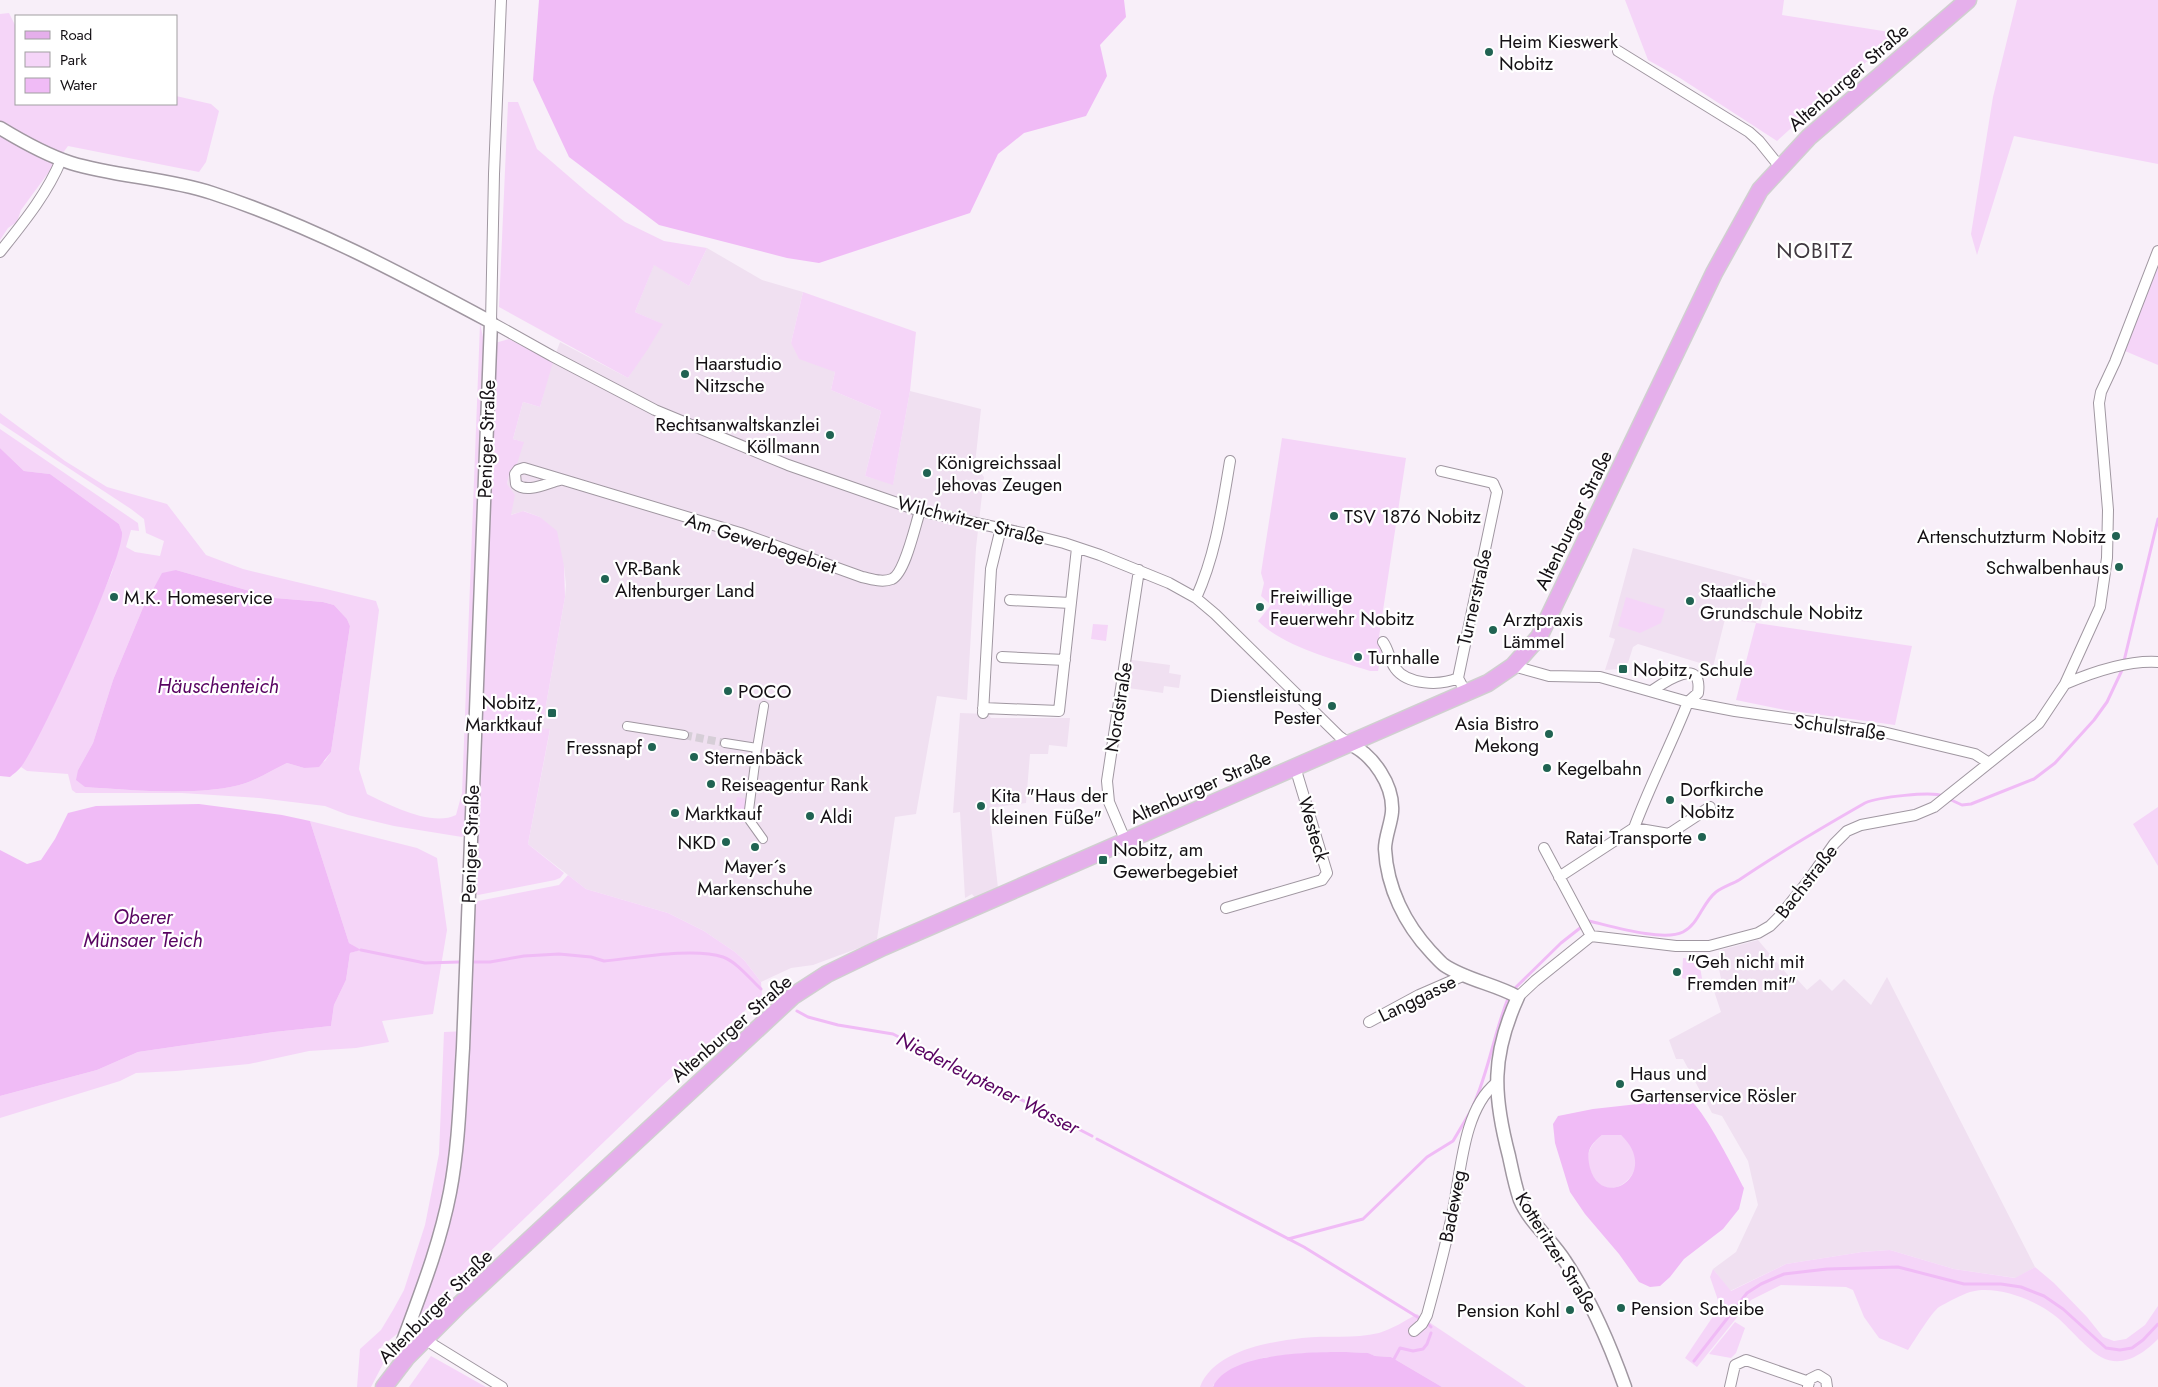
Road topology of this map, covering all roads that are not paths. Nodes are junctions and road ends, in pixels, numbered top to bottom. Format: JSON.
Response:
{"nodes":[{"id":1,"x":501,"y":0,"type":"edge"},
{"id":2,"x":1968,"y":0,"type":"edge"},
{"id":3,"x":1618,"y":51,"type":"dead end"},
{"id":4,"x":0,"y":128,"type":"edge"},
{"id":5,"x":61,"y":160,"type":"junction"},
{"id":6,"x":1780,"y":167,"type":"junction"},
{"id":7,"x":2158,"y":251,"type":"edge"},
{"id":8,"x":0,"y":252,"type":"edge"},
{"id":9,"x":491,"y":322,"type":"junction"},
{"id":10,"x":1230,"y":461,"type":"dead end"},
{"id":11,"x":1441,"y":471,"type":"dead end"},
{"id":12,"x":560,"y":480,"type":"dead end"},
{"id":13,"x":920,"y":512,"type":"junction"},
{"id":14,"x":1001,"y":528,"type":"junction"},
{"id":15,"x":1078,"y":548,"type":"junction"},
{"id":16,"x":1139,"y":570,"type":"junction"},
{"id":17,"x":1196,"y":598,"type":"junction"},
{"id":18,"x":1010,"y":600,"type":"dead end"},
{"id":19,"x":1071,"y":603,"type":"junction"},
{"id":20,"x":1383,"y":642,"type":"dead end"},
{"id":21,"x":1002,"y":657,"type":"dead end"},
{"id":22,"x":1065,"y":660,"type":"junction"},
{"id":23,"x":2158,"y":662,"type":"edge"},
{"id":24,"x":1513,"y":666,"type":"junction"},
{"id":25,"x":1458,"y":678,"type":"junction"},
{"id":26,"x":2064,"y":684,"type":"junction"},
{"id":27,"x":1653,"y":690,"type":"junction"},
{"id":28,"x":1466,"y":693,"type":"junction"},
{"id":29,"x":1688,"y":702,"type":"junction"},
{"id":30,"x":764,"y":706,"type":"dead end"},
{"id":31,"x":627,"y":726,"type":"dead end"},
{"id":32,"x":684,"y":735,"type":"tunnel mouth"},
{"id":33,"x":725,"y":743,"type":"tunnel mouth"},
{"id":34,"x":1350,"y":744,"type":"junction"},
{"id":35,"x":756,"y":748,"type":"junction"},
{"id":36,"x":1989,"y":763,"type":"junction"},
{"id":37,"x":1296,"y":767,"type":"junction"},
{"id":38,"x":1710,"y":808,"type":"dead end"},
{"id":39,"x":1634,"y":828,"type":"junction"},
{"id":40,"x":763,"y":839,"type":"dead end"},
{"id":41,"x":1126,"y":842,"type":"junction"},
{"id":42,"x":1544,"y":848,"type":"dead end"},
{"id":43,"x":1559,"y":877,"type":"junction"},
{"id":44,"x":1226,"y":908,"type":"dead end"},
{"id":45,"x":1587,"y":928,"type":"junction"},
{"id":46,"x":1465,"y":975,"type":"junction"},
{"id":47,"x":1513,"y":995,"type":"junction"},
{"id":48,"x":1369,"y":1022,"type":"dead end"},
{"id":49,"x":1496,"y":1083,"type":"junction"},
{"id":50,"x":1414,"y":1331,"type":"dead end"},
{"id":51,"x":424,"y":1339,"type":"junction"},
{"id":52,"x":407,"y":1357,"type":"junction"},
{"id":53,"x":1809,"y":1384,"type":"edge"},
{"id":54,"x":384,"y":1387,"type":"edge"},
{"id":55,"x":502,"y":1387,"type":"edge"},
{"id":56,"x":1625,"y":1387,"type":"edge"},
{"id":57,"x":1730,"y":1387,"type":"edge"},
{"id":58,"x":1827,"y":1387,"type":"edge"}],
"edges":[{"from":1,"to":9,"type":"street","name":"Peniger Straße"},
{"from":2,"to":6,"type":"main road","name":"Altenburger Straße"},
{"from":3,"to":6,"type":"street"},
{"from":4,"to":5,"type":"street"},
{"from":5,"to":8,"type":"street"},
{"from":5,"to":9,"type":"street"},
{"from":6,"to":24,"type":"main road","name":"Altenburger Straße"},
{"from":7,"to":26,"type":"street","name":"Bachstraße"},
{"from":9,"to":13,"type":"street","name":"Wilchwitzer Straße"},
{"from":9,"to":52,"type":"street","name":"Peniger Straße"},
{"from":10,"to":17,"type":"street"},
{"from":11,"to":25,"type":"street","name":"Turnerstraße"},
{"from":12,"to":13,"type":"street","name":"Am Gewerbegebiet"},
{"from":13,"to":14,"type":"street","name":"Wilchwitzer Straße"},
{"from":14,"to":15,"type":"street","name":"Wilchwitzer Straße"},
{"from":14,"to":22,"type":"street"},
{"from":15,"to":16,"type":"street","name":"Wilchwitzer Straße"},
{"from":15,"to":19,"type":"street"},
{"from":16,"to":17,"type":"street","name":"Wilchwitzer Straße"},
{"from":16,"to":41,"type":"street","name":"Nordstraße"},
{"from":17,"to":34,"type":"street","name":"Wilchwitzer Straße"},
{"from":18,"to":19,"type":"street"},
{"from":19,"to":22,"type":"street"},
{"from":20,"to":25,"type":"street"},
{"from":21,"to":22,"type":"street"},
{"from":23,"to":26,"type":"street"},
{"from":24,"to":27,"type":"street","name":"Schulstraße"},
{"from":24,"to":28,"type":"main road","name":"Altenburger Straße"},
{"from":25,"to":28,"type":"street"},
{"from":26,"to":36,"type":"street","name":"Bachstraße"},
{"from":27,"to":29,"type":"street","name":"Schulstraße"},
{"from":27,"to":29,"type":"street"},
{"from":28,"to":34,"type":"main road","name":"Altenburger Straße"},
{"from":29,"to":36,"type":"street","name":"Schulstraße"},
{"from":29,"to":39,"type":"street"},
{"from":30,"to":35,"type":"street"},
{"from":31,"to":32,"type":"street"},
{"from":33,"to":35,"type":"street"},
{"from":34,"to":37,"type":"main road","name":"Altenburger Straße"},
{"from":34,"to":46,"type":"street","name":"Langgasse"},
{"from":35,"to":40,"type":"street"},
{"from":36,"to":45,"type":"street","name":"Bachstraße"},
{"from":37,"to":41,"type":"main road","name":"Altenburger Straße"},
{"from":37,"to":44,"type":"street","name":"Westeck"},
{"from":38,"to":39,"type":"street"},
{"from":39,"to":43,"type":"street"},
{"from":41,"to":51,"type":"main road","name":"Altenburger Straße"},
{"from":42,"to":43,"type":"street"},
{"from":43,"to":45,"type":"street"},
{"from":45,"to":47,"type":"street"},
{"from":46,"to":47,"type":"street","name":"Langgasse"},
{"from":46,"to":48,"type":"street","name":"Langgasse"},
{"from":47,"to":49,"type":"street","name":"Kotteritzer Straße"},
{"from":49,"to":50,"type":"street","name":"Badeweg"},
{"from":49,"to":56,"type":"street","name":"Kotteritzer Straße"},
{"from":51,"to":52,"type":"main road","name":"Altenburger Straße"},
{"from":51,"to":55,"type":"street"},
{"from":52,"to":54,"type":"main road","name":"Altenburger Straße"},
{"from":53,"to":57,"type":"street"},
{"from":53,"to":58,"type":"street"}]}
